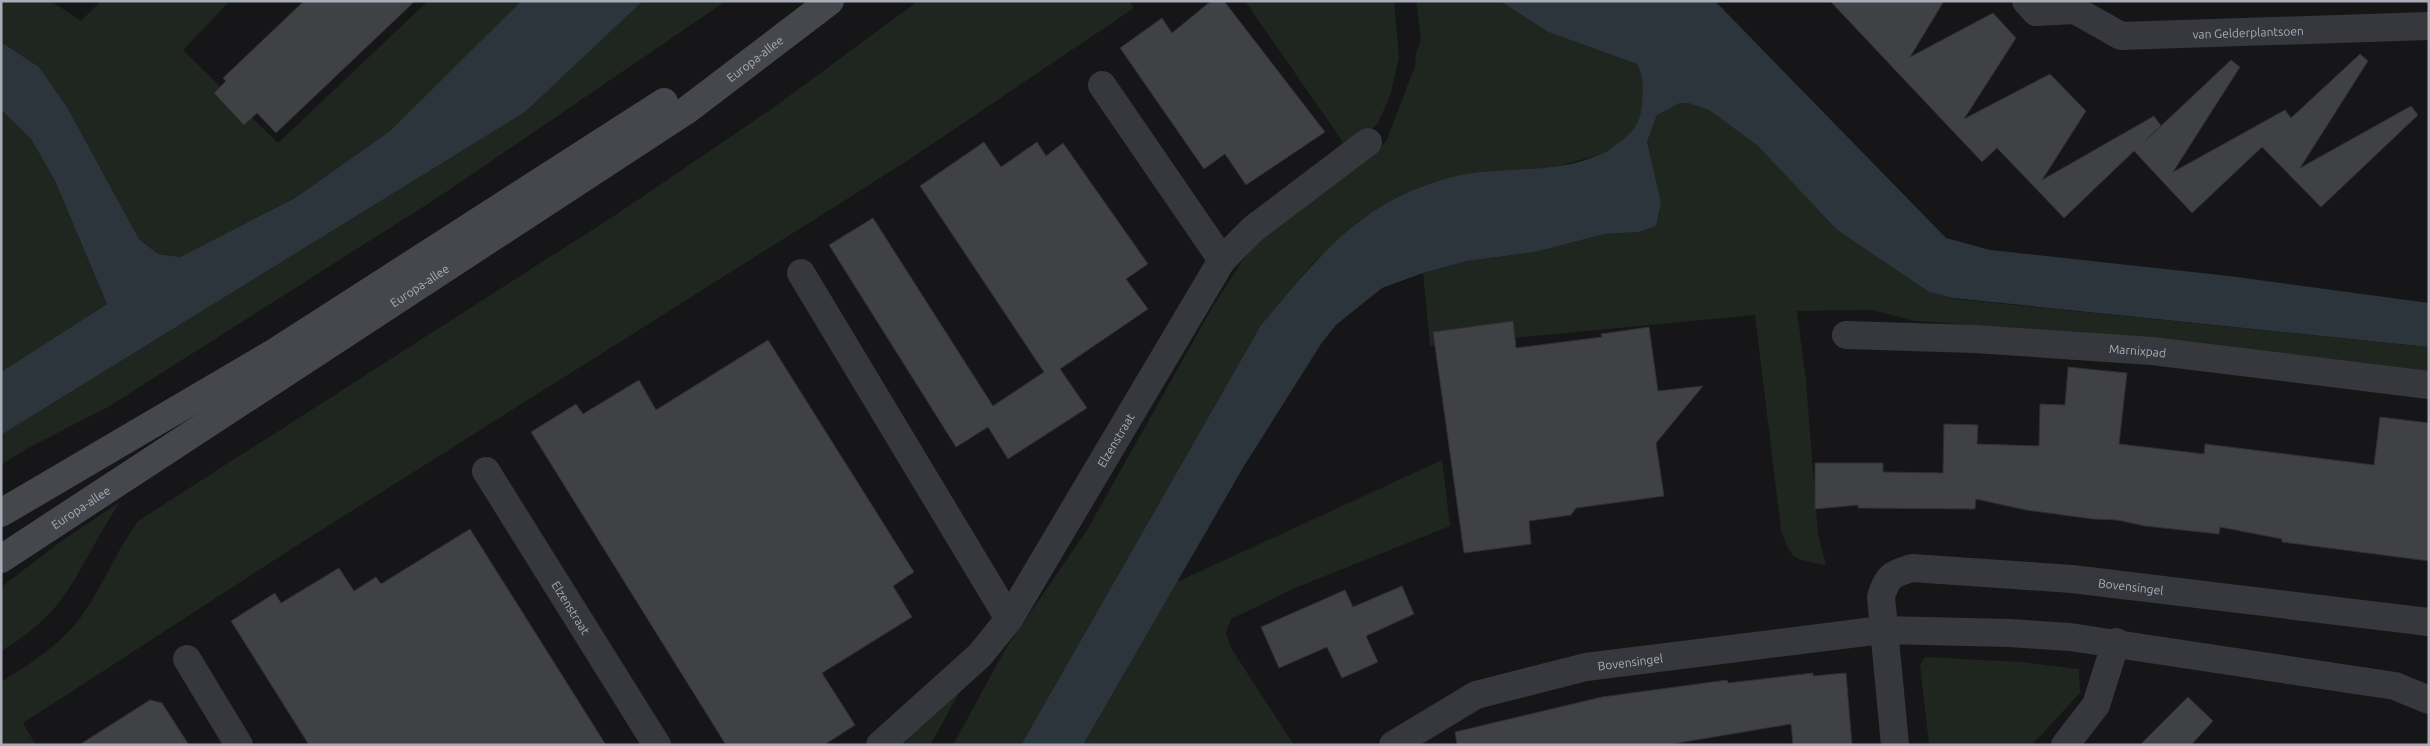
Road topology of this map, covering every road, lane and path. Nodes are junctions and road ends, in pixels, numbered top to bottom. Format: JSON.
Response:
{"nodes":[{"id":1,"x":799,"y":1,"type":"edge"},
{"id":2,"x":830,"y":1,"type":"edge"},
{"id":3,"x":2026,"y":1,"type":"edge"},
{"id":4,"x":2079,"y":6,"type":"edge"},
{"id":5,"x":2429,"y":26,"type":"edge"},
{"id":6,"x":1102,"y":85,"type":"dead end"},
{"id":7,"x":1368,"y":142,"type":"dead end"},
{"id":8,"x":1222,"y":260,"type":"junction"},
{"id":9,"x":801,"y":273,"type":"dead end"},
{"id":10,"x":1846,"y":335,"type":"dead end"},
{"id":11,"x":2429,"y":385,"type":"edge"},
{"id":12,"x":486,"y":471,"type":"dead end"},
{"id":13,"x":1,"y":513,"type":"edge"},
{"id":14,"x":1,"y":558,"type":"edge"},
{"id":15,"x":1009,"y":619,"type":"junction"},
{"id":16,"x":2429,"y":622,"type":"edge"},
{"id":17,"x":1882,"y":630,"type":"junction"},
{"id":18,"x":2116,"y":642,"type":"junction"},
{"id":19,"x":186,"y":659,"type":"dead end"},
{"id":20,"x":2429,"y":700,"type":"edge"},
{"id":21,"x":239,"y":745,"type":"edge"},
{"id":22,"x":657,"y":745,"type":"edge"},
{"id":23,"x":880,"y":745,"type":"edge"},
{"id":24,"x":1393,"y":745,"type":"edge"},
{"id":25,"x":1895,"y":745,"type":"edge"},
{"id":26,"x":2065,"y":745,"type":"edge"}],
"edges":[{"from":1,"to":13,"type":"main road","name":"Europa-allee"},
{"from":2,"to":14,"type":"main road","name":"Europa-allee"},
{"from":3,"to":4,"type":"street","name":"van Gelderplantsoen"},
{"from":4,"to":5,"type":"street","name":"van Gelderplantsoen"},
{"from":6,"to":8,"type":"street"},
{"from":7,"to":8,"type":"street","name":"Elzenstraat"},
{"from":8,"to":15,"type":"street","name":"Elzenstraat"},
{"from":9,"to":15,"type":"street"},
{"from":10,"to":11,"type":"street","name":"Marnixpad"},
{"from":12,"to":22,"type":"street","name":"Elzenstraat"},
{"from":15,"to":23,"type":"street","name":"Elzenstraat"},
{"from":16,"to":17,"type":"street","name":"Bovensingel"},
{"from":17,"to":18,"type":"street","name":"Bovensingel"},
{"from":17,"to":24,"type":"street","name":"Bovensingel"},
{"from":17,"to":25,"type":"street"},
{"from":18,"to":20,"type":"street","name":"Bovensingel"},
{"from":18,"to":26,"type":"street"},
{"from":19,"to":21,"type":"street"}]}
